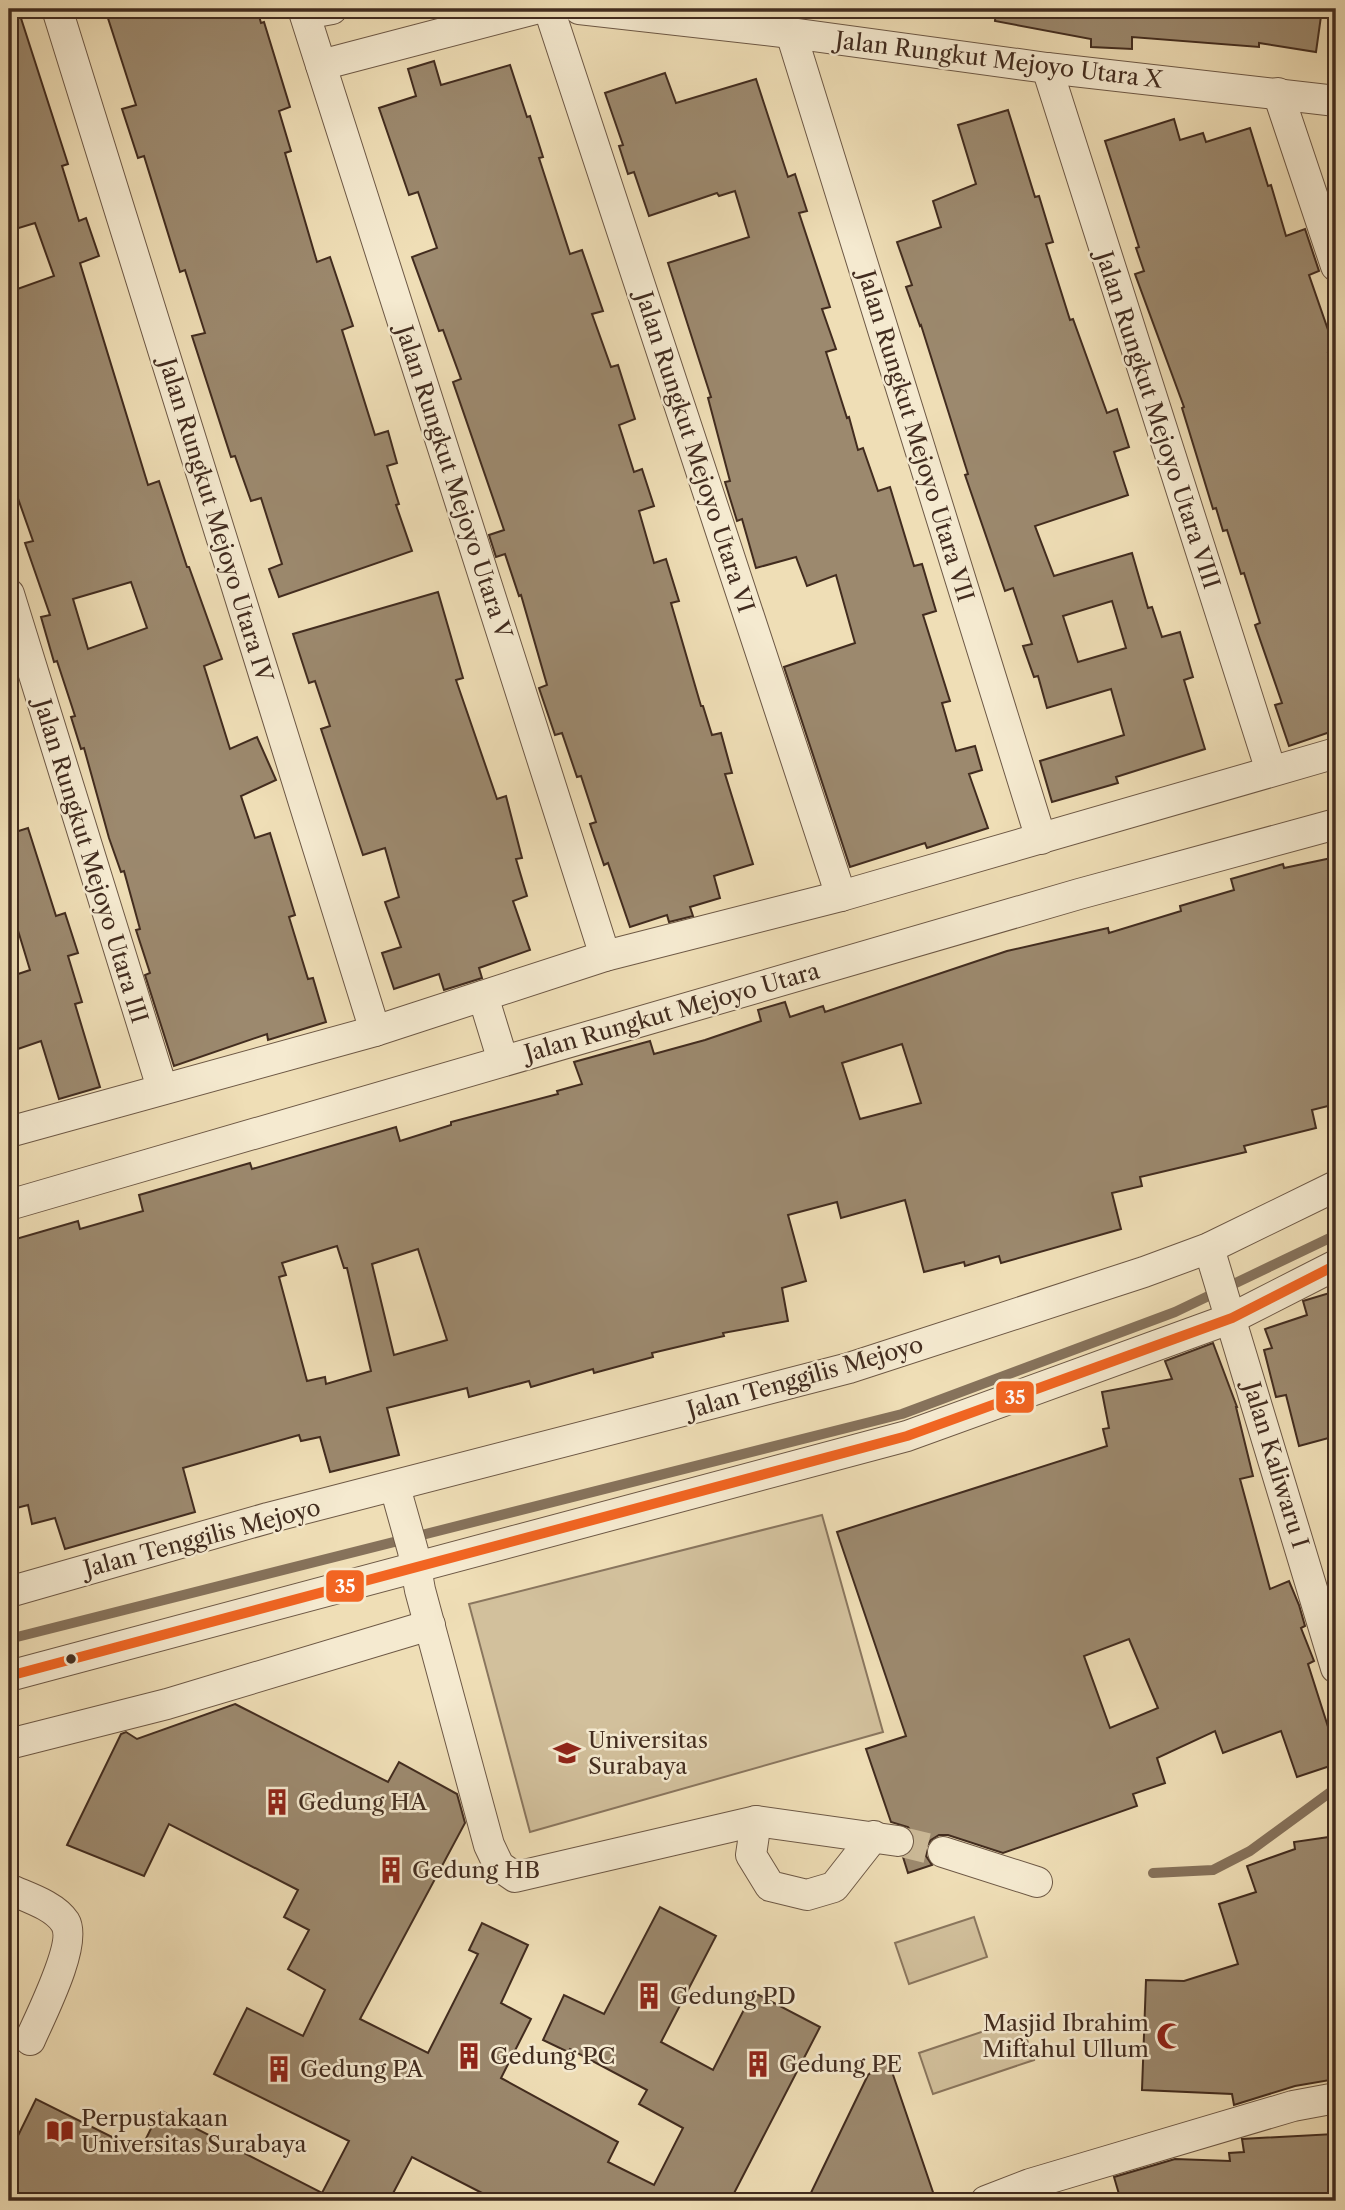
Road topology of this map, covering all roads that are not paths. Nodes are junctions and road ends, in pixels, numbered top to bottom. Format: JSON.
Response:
{"nodes":[{"id":1,"x":57,"y":9,"type":"edge"},
{"id":2,"x":535,"y":9,"type":"edge"},
{"id":3,"x":549,"y":9,"type":"edge"},
{"id":4,"x":579,"y":9,"type":"edge"},
{"id":5,"x":313,"y":11,"type":"edge"},
{"id":6,"x":791,"y":33,"type":"junction"},
{"id":7,"x":321,"y":65,"type":"junction"},
{"id":8,"x":1047,"y":68,"type":"junction"},
{"id":9,"x":1278,"y":93,"type":"junction"},
{"id":10,"x":1336,"y":101,"type":"edge"},
{"id":11,"x":1336,"y":266,"type":"edge"},
{"id":12,"x":9,"y":594,"type":"edge"},
{"id":13,"x":1336,"y":753,"type":"edge"},
{"id":14,"x":1271,"y":771,"type":"junction"},
{"id":15,"x":1336,"y":824,"type":"edge"},
{"id":16,"x":1041,"y":839,"type":"junction"},
{"id":17,"x":841,"y":896,"type":"junction"},
{"id":18,"x":605,"y":956,"type":"junction"},
{"id":19,"x":483,"y":996,"type":"junction"},
{"id":20,"x":375,"y":1031,"type":"junction"},
{"id":21,"x":503,"y":1061,"type":"junction"},
{"id":22,"x":162,"y":1088,"type":"junction"},
{"id":23,"x":9,"y":1132,"type":"edge"},
{"id":24,"x":1336,"y":1186,"type":"edge"},
{"id":25,"x":9,"y":1205,"type":"edge"},
{"id":26,"x":1212,"y":1256,"type":"junction"},
{"id":27,"x":1336,"y":1265,"type":"edge"},
{"id":28,"x":1229,"y":1311,"type":"junction"},
{"id":29,"x":398,"y":1496,"type":"junction"},
{"id":30,"x":415,"y":1560,"type":"junction"},
{"id":31,"x":9,"y":1592,"type":"edge"},
{"id":32,"x":430,"y":1625,"type":"junction"},
{"id":33,"x":1336,"y":1668,"type":"edge"},
{"id":34,"x":9,"y":1676,"type":"edge"},
{"id":35,"x":9,"y":1744,"type":"edge"},
{"id":36,"x":756,"y":1821,"type":"junction"},
{"id":37,"x":943,"y":1852,"type":"tunnel mouth"},
{"id":38,"x":1037,"y":1882,"type":"dead end"},
{"id":39,"x":9,"y":1889,"type":"edge"},
{"id":40,"x":30,"y":2040,"type":"dead end"},
{"id":41,"x":1336,"y":2098,"type":"edge"},
{"id":42,"x":986,"y":2201,"type":"edge"}],
"edges":[{"from":1,"to":20,"type":"street","name":"Jalan Rungkut Mejoyo Utara IV"},
{"from":2,"to":7,"type":"street"},
{"from":3,"to":17,"type":"street","name":"Jalan Rungkut Mejoyo Utara VI"},
{"from":4,"to":6,"type":"street","name":"Jalan Rungkut Mejoyo Utara X"},
{"from":5,"to":7,"type":"street","name":"Jalan Rungkut Mejoyo Utara V"},
{"from":6,"to":8,"type":"street","name":"Jalan Rungkut Mejoyo Utara X"},
{"from":6,"to":16,"type":"street","name":"Jalan Rungkut Mejoyo Utara VII"},
{"from":7,"to":18,"type":"street","name":"Jalan Rungkut Mejoyo Utara V"},
{"from":8,"to":9,"type":"street","name":"Jalan Rungkut Mejoyo Utara X"},
{"from":8,"to":14,"type":"street","name":"Jalan Rungkut Mejoyo Utara VIII"},
{"from":9,"to":10,"type":"street","name":"Jalan Rungkut Mejoyo Utara X"},
{"from":9,"to":11,"type":"street"},
{"from":12,"to":22,"type":"street","name":"Jalan Rungkut Mejoyo Utara III"},
{"from":13,"to":14,"type":"street"},
{"from":14,"to":16,"type":"street"},
{"from":15,"to":21,"type":"street","name":"Jalan Rungkut Mejoyo Utara"},
{"from":16,"to":17,"type":"street"},
{"from":17,"to":18,"type":"street"},
{"from":18,"to":19,"type":"street"},
{"from":19,"to":20,"type":"street"},
{"from":19,"to":21,"type":"street"},
{"from":20,"to":22,"type":"street"},
{"from":21,"to":25,"type":"street","name":"Jalan Rungkut Mejoyo Utara"},
{"from":22,"to":23,"type":"street"},
{"from":24,"to":26,"type":"street","name":"Jalan Tenggilis Mejoyo"},
{"from":26,"to":28,"type":"street"},
{"from":26,"to":29,"type":"street","name":"Jalan Tenggilis Mejoyo"},
{"from":27,"to":28,"type":"street"},
{"from":28,"to":30,"type":"street"},
{"from":28,"to":33,"type":"street","name":"Jalan Kaliwaru I"},
{"from":29,"to":30,"type":"street"},
{"from":29,"to":31,"type":"street","name":"Jalan Tenggilis Mejoyo"},
{"from":30,"to":32,"type":"street"},
{"from":30,"to":34,"type":"street"},
{"from":32,"to":35,"type":"street"},
{"from":32,"to":36,"type":"street"},
{"from":36,"to":36,"type":"street"},
{"from":37,"to":38,"type":"street"},
{"from":39,"to":40,"type":"street"},
{"from":41,"to":42,"type":"street"}]}
